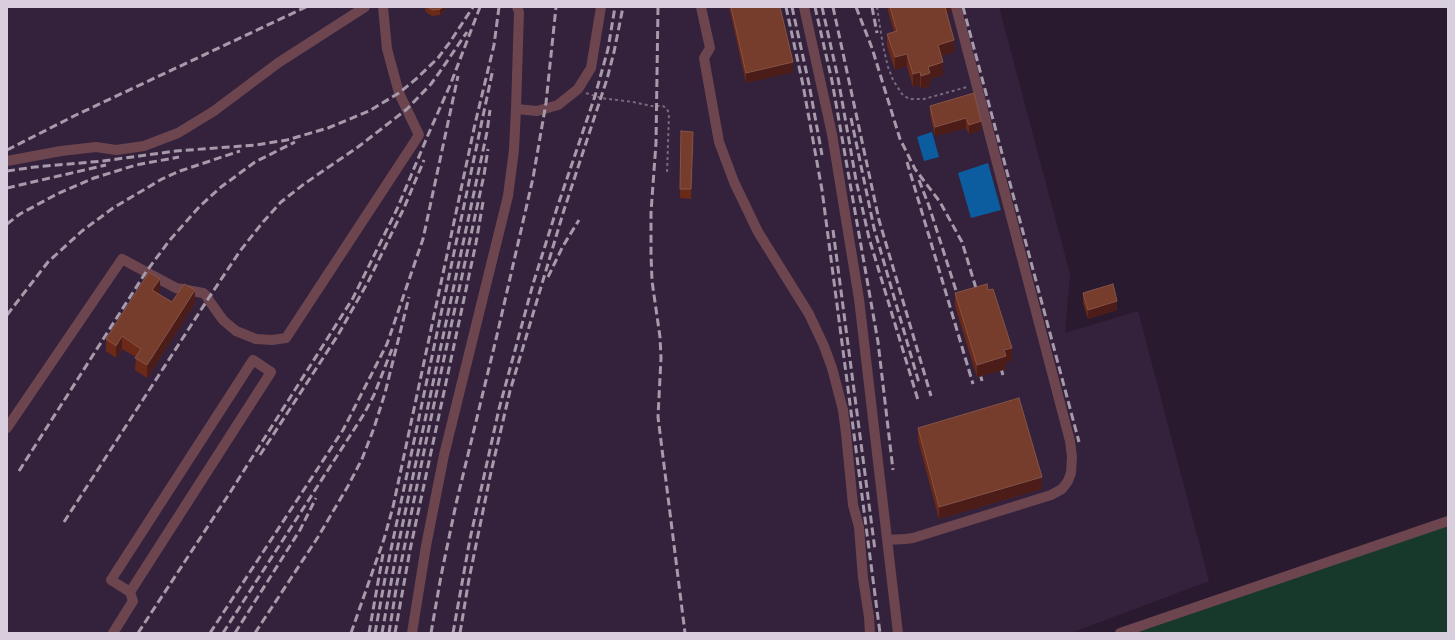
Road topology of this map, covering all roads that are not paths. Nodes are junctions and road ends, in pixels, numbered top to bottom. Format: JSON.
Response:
{"nodes":[{"id":1,"x":366,"y":7,"type":"edge"},
{"id":2,"x":383,"y":7,"type":"edge"},
{"id":3,"x":517,"y":7,"type":"edge"},
{"id":4,"x":601,"y":7,"type":"edge"},
{"id":5,"x":701,"y":7,"type":"edge"},
{"id":6,"x":804,"y":7,"type":"edge"},
{"id":7,"x":956,"y":7,"type":"edge"},
{"id":8,"x":516,"y":109,"type":"junction"},
{"id":9,"x":7,"y":161,"type":"edge"},
{"id":10,"x":7,"y":428,"type":"edge"},
{"id":11,"x":1448,"y":521,"type":"edge"},
{"id":12,"x":887,"y":540,"type":"junction"},
{"id":13,"x":130,"y":592,"type":"junction"},
{"id":14,"x":113,"y":633,"type":"edge"},
{"id":15,"x":412,"y":633,"type":"edge"},
{"id":16,"x":870,"y":633,"type":"edge"},
{"id":17,"x":898,"y":633,"type":"edge"},
{"id":18,"x":1120,"y":633,"type":"edge"}],
"edges":[{"from":1,"to":9,"type":"lane"},
{"from":2,"to":10,"type":"lane"},
{"from":3,"to":8,"type":"lane"},
{"from":4,"to":8,"type":"lane"},
{"from":5,"to":16,"type":"lane"},
{"from":6,"to":12,"type":"lane"},
{"from":7,"to":12,"type":"lane"},
{"from":8,"to":15,"type":"lane"},
{"from":11,"to":18,"type":"lane"},
{"from":12,"to":17,"type":"lane"},
{"from":13,"to":13,"type":"lane"},
{"from":13,"to":14,"type":"lane"}]}
